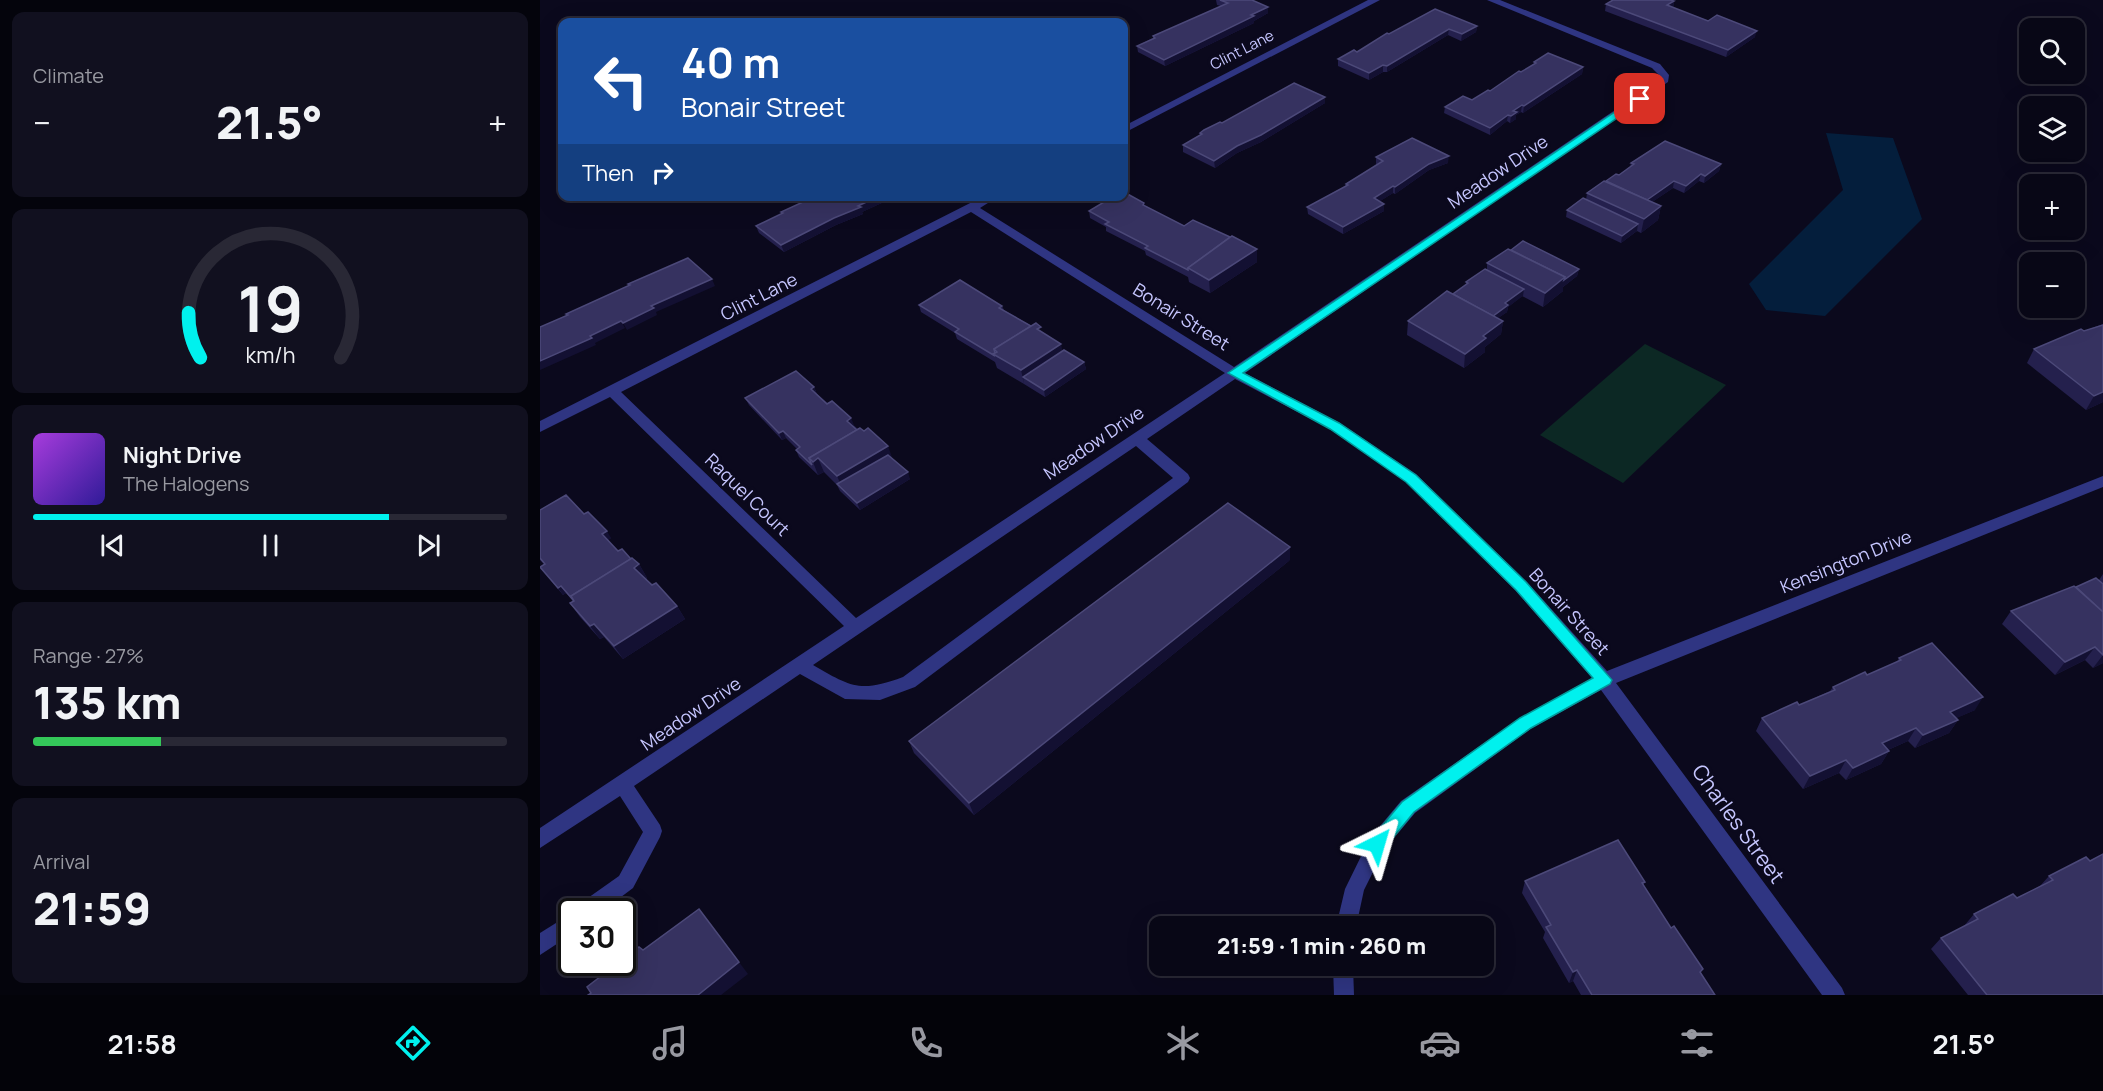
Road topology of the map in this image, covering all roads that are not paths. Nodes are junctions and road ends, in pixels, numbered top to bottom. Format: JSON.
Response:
{"nodes":[{"id":1,"x":1375,"y":0,"type":"edge"},
{"id":2,"x":1492,"y":0,"type":"edge"},
{"id":3,"x":1128,"y":128,"type":"edge"},
{"id":4,"x":985,"y":201,"type":"edge"},
{"id":5,"x":972,"y":208,"type":"junction"},
{"id":6,"x":1234,"y":373,"type":"junction"},
{"id":7,"x":613,"y":392,"type":"junction"},
{"id":8,"x":540,"y":427,"type":"edge"},
{"id":9,"x":1136,"y":438,"type":"junction"},
{"id":10,"x":2103,"y":481,"type":"edge"},
{"id":11,"x":854,"y":626,"type":"junction"},
{"id":12,"x":798,"y":664,"type":"junction"},
{"id":13,"x":1604,"y":680,"type":"junction"},
{"id":14,"x":622,"y":783,"type":"junction"},
{"id":15,"x":540,"y":839,"type":"edge"},
{"id":16,"x":604,"y":898,"type":"edge"},
{"id":17,"x":1348,"y":916,"type":"edge"},
{"id":18,"x":558,"y":932,"type":"edge"},
{"id":19,"x":540,"y":945,"type":"edge"},
{"id":20,"x":1343,"y":976,"type":"edge"},
{"id":21,"x":1344,"y":995,"type":"edge"},
{"id":22,"x":1835,"y":995,"type":"edge"}],
"edges":[{"from":1,"to":3,"type":"street","name":"Clint Lane"},
{"from":2,"to":6,"type":"street","name":"Meadow Drive"},
{"from":4,"to":5,"type":"street","name":"Clint Lane"},
{"from":5,"to":6,"type":"street","name":"Bonair Street"},
{"from":5,"to":7,"type":"street","name":"Clint Lane"},
{"from":6,"to":9,"type":"street","name":"Meadow Drive"},
{"from":6,"to":13,"type":"street","name":"Bonair Street"},
{"from":7,"to":8,"type":"street","name":"Clint Lane"},
{"from":7,"to":11,"type":"street","name":"Raquel Court"},
{"from":9,"to":11,"type":"street","name":"Meadow Drive"},
{"from":9,"to":12,"type":"street"},
{"from":10,"to":13,"type":"street","name":"Kensington Drive"},
{"from":11,"to":12,"type":"street","name":"Meadow Drive"},
{"from":12,"to":14,"type":"street","name":"Meadow Drive"},
{"from":13,"to":17,"type":"street","name":"Kensington Drive"},
{"from":13,"to":22,"type":"street","name":"Charles Street"},
{"from":14,"to":15,"type":"street","name":"Meadow Drive"},
{"from":14,"to":16,"type":"street"},
{"from":18,"to":19,"type":"street"},
{"from":20,"to":21,"type":"street"}]}
